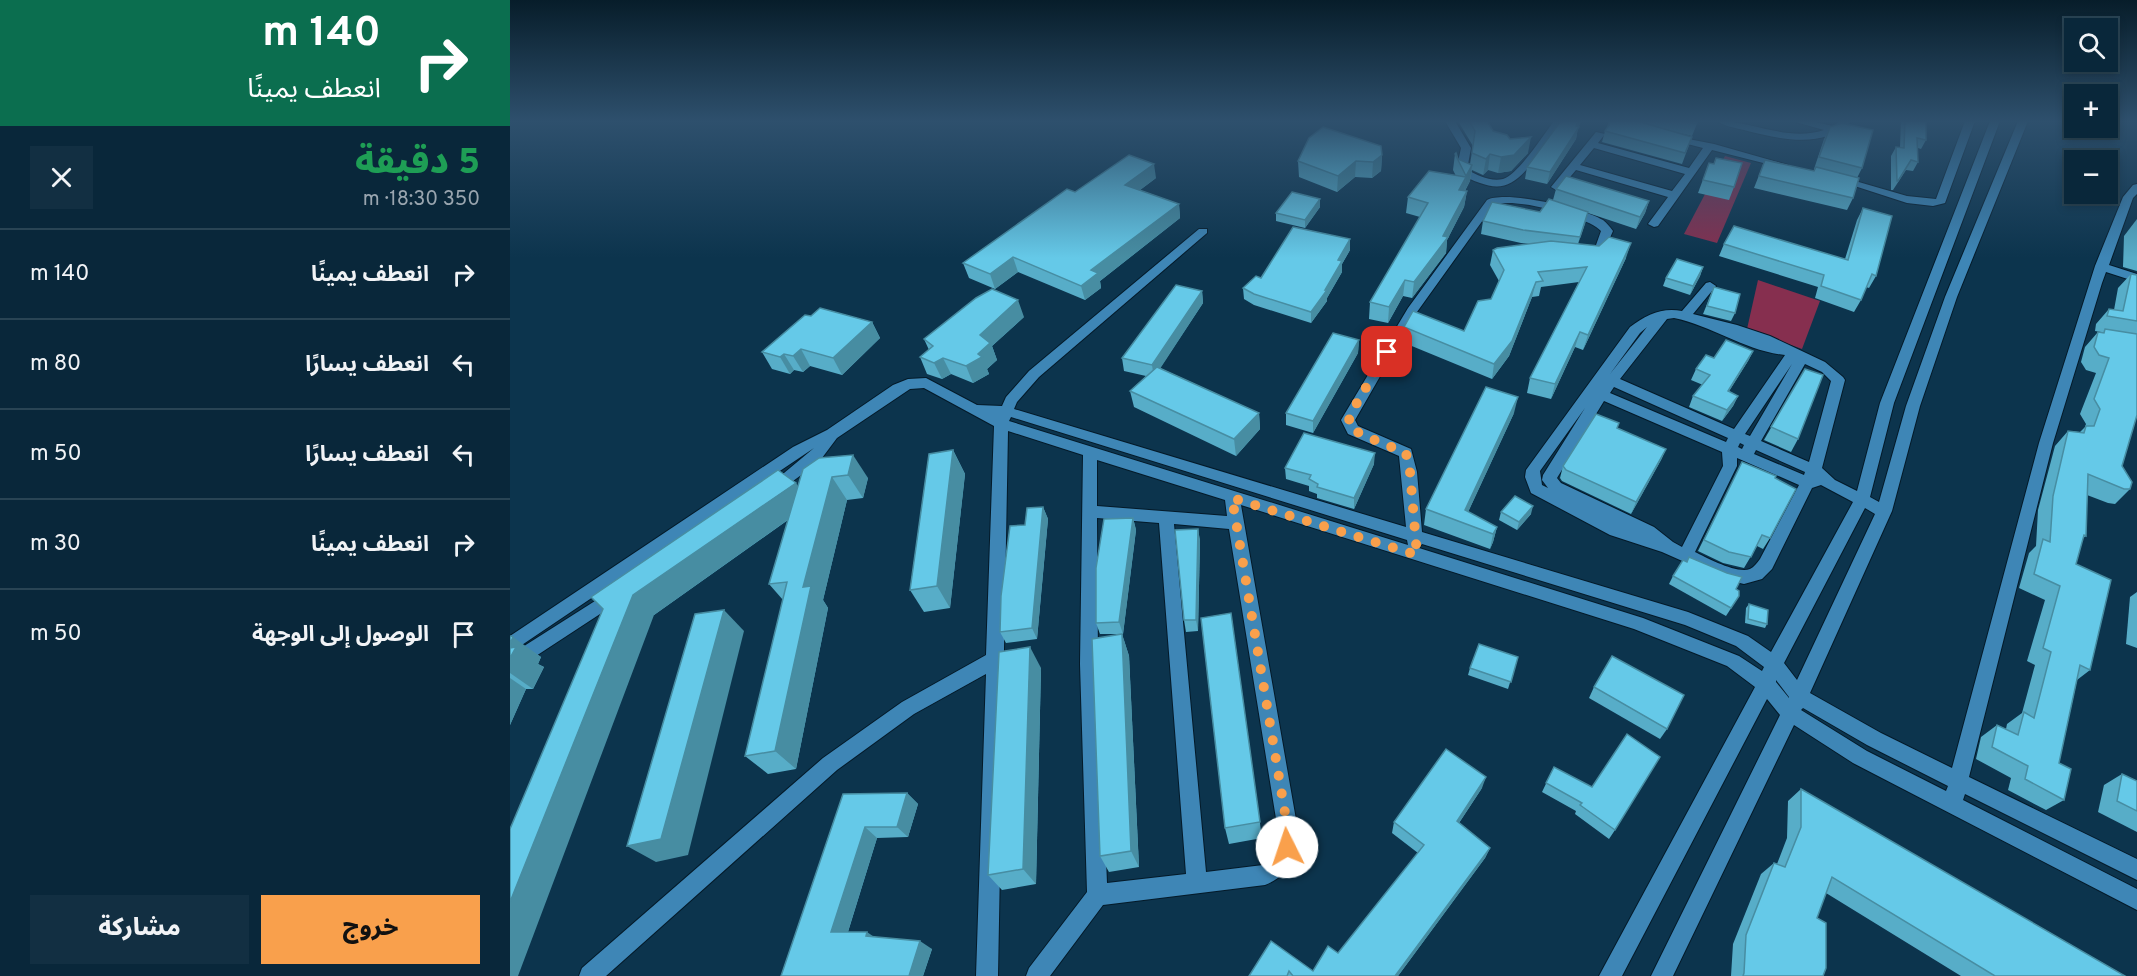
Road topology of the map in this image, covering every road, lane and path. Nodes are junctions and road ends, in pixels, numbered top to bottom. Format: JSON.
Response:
{"nodes":[{"id":1,"x":1462,"y":167,"type":"edge"},
{"id":2,"x":1524,"y":167,"type":"edge"},
{"id":3,"x":1573,"y":167,"type":"edge"},
{"id":4,"x":1579,"y":167,"type":"edge"},
{"id":5,"x":1674,"y":167,"type":"edge"},
{"id":6,"x":1694,"y":167,"type":"edge"},
{"id":7,"x":1953,"y":167,"type":"edge"},
{"id":8,"x":1978,"y":167,"type":"edge"},
{"id":9,"x":2004,"y":167,"type":"edge"},
{"id":10,"x":1690,"y":171,"type":"junction"},
{"id":11,"x":1824,"y":176,"type":"edge"},
{"id":12,"x":2137,"y":187,"type":"edge"},
{"id":13,"x":1556,"y":188,"type":"edge"},
{"id":14,"x":1676,"y":196,"type":"junction"},
{"id":15,"x":1654,"y":224,"type":"dead end"},
{"id":16,"x":1203,"y":231,"type":"dead end"},
{"id":17,"x":1579,"y":256,"type":"edge"},
{"id":18,"x":2102,"y":266,"type":"junction"},
{"id":19,"x":2137,"y":278,"type":"edge"},
{"id":20,"x":1710,"y":286,"type":"dead end"},
{"id":21,"x":1692,"y":317,"type":"junction"},
{"id":22,"x":1794,"y":353,"type":"junction"},
{"id":23,"x":1607,"y":378,"type":"junction"},
{"id":24,"x":1596,"y":393,"type":"junction"},
{"id":25,"x":1637,"y":393,"type":"junction"},
{"id":26,"x":1628,"y":407,"type":"junction"},
{"id":27,"x":1003,"y":417,"type":"junction"},
{"id":28,"x":832,"y":434,"type":"junction"},
{"id":29,"x":1736,"y":436,"type":"junction"},
{"id":30,"x":1752,"y":443,"type":"junction"},
{"id":31,"x":1090,"y":453,"type":"junction"},
{"id":32,"x":1744,"y":457,"type":"junction"},
{"id":33,"x":1729,"y":458,"type":"junction"},
{"id":34,"x":1810,"y":476,"type":"junction"},
{"id":35,"x":1553,"y":488,"type":"junction"},
{"id":36,"x":763,"y":494,"type":"edge"},
{"id":37,"x":1232,"y":498,"type":"junction"},
{"id":38,"x":1862,"y":499,"type":"junction"},
{"id":39,"x":1090,"y":511,"type":"junction"},
{"id":40,"x":1884,"y":511,"type":"junction"},
{"id":41,"x":1166,"y":517,"type":"junction"},
{"id":42,"x":1236,"y":523,"type":"junction"},
{"id":43,"x":1415,"y":536,"type":"junction"},
{"id":44,"x":1417,"y":555,"type":"junction"},
{"id":45,"x":1685,"y":556,"type":"junction"},
{"id":46,"x":629,"y":586,"type":"edge"},
{"id":47,"x":567,"y":607,"type":"junction"},
{"id":48,"x":582,"y":619,"type":"junction"},
{"id":49,"x":510,"y":645,"type":"edge"},
{"id":50,"x":994,"y":660,"type":"junction"},
{"id":51,"x":1774,"y":664,"type":"junction"},
{"id":52,"x":510,"y":665,"type":"edge"},
{"id":53,"x":1766,"y":684,"type":"junction"},
{"id":54,"x":1794,"y":704,"type":"junction"},
{"id":55,"x":1960,"y":780,"type":"junction"},
{"id":56,"x":1953,"y":803,"type":"junction"},
{"id":57,"x":2137,"y":870,"type":"edge"},
{"id":58,"x":1197,"y":884,"type":"junction"},
{"id":59,"x":1097,"y":895,"type":"junction"},
{"id":60,"x":2137,"y":900,"type":"edge"},
{"id":61,"x":590,"y":976,"type":"edge"},
{"id":62,"x":987,"y":976,"type":"edge"},
{"id":63,"x":1037,"y":976,"type":"edge"},
{"id":64,"x":1610,"y":976,"type":"edge"},
{"id":65,"x":1662,"y":976,"type":"edge"}],
"edges":[{"from":1,"to":2,"type":"street"},
{"from":3,"to":13,"type":"street"},
{"from":4,"to":14,"type":"street"},
{"from":5,"to":10,"type":"street"},
{"from":6,"to":10,"type":"street"},
{"from":7,"to":11,"type":"street"},
{"from":8,"to":38,"type":"street"},
{"from":9,"to":40,"type":"street"},
{"from":10,"to":14,"type":"street"},
{"from":12,"to":18,"type":"street"},
{"from":14,"to":15,"type":"street"},
{"from":16,"to":27,"type":"street"},
{"from":17,"to":43,"type":"street"},
{"from":18,"to":19,"type":"street"},
{"from":18,"to":55,"type":"street"},
{"from":20,"to":21,"type":"street"},
{"from":21,"to":22,"type":"street"},
{"from":21,"to":23,"type":"street"},
{"from":22,"to":29,"type":"street"},
{"from":22,"to":30,"type":"street"},
{"from":22,"to":34,"type":"street"},
{"from":23,"to":24,"type":"street"},
{"from":23,"to":25,"type":"street"},
{"from":24,"to":26,"type":"street"},
{"from":24,"to":35,"type":"street"},
{"from":24,"to":35,"type":"street"},
{"from":25,"to":26,"type":"street"},
{"from":25,"to":29,"type":"street"},
{"from":26,"to":33,"type":"street"},
{"from":27,"to":28,"type":"street"},
{"from":27,"to":31,"type":"street"},
{"from":27,"to":43,"type":"street"},
{"from":27,"to":50,"type":"street"},
{"from":28,"to":36,"type":"street"},
{"from":28,"to":47,"type":"street"},
{"from":29,"to":30,"type":"street"},
{"from":29,"to":33,"type":"street"},
{"from":30,"to":32,"type":"street"},
{"from":30,"to":34,"type":"street"},
{"from":31,"to":37,"type":"street"},
{"from":31,"to":39,"type":"street"},
{"from":32,"to":33,"type":"street"},
{"from":32,"to":34,"type":"street"},
{"from":33,"to":45,"type":"street"},
{"from":34,"to":38,"type":"street"},
{"from":34,"to":45,"type":"street"},
{"from":35,"to":45,"type":"street"},
{"from":37,"to":42,"type":"street"},
{"from":37,"to":44,"type":"street"},
{"from":38,"to":40,"type":"street"},
{"from":38,"to":51,"type":"street"},
{"from":39,"to":41,"type":"street"},
{"from":39,"to":59,"type":"street"},
{"from":40,"to":54,"type":"street"},
{"from":41,"to":42,"type":"street"},
{"from":41,"to":58,"type":"street"},
{"from":42,"to":58,"type":"street"},
{"from":43,"to":44,"type":"street"},
{"from":43,"to":51,"type":"street"},
{"from":44,"to":53,"type":"street"},
{"from":46,"to":48,"type":"street"},
{"from":47,"to":48,"type":"street"},
{"from":47,"to":49,"type":"street"},
{"from":48,"to":52,"type":"street"},
{"from":50,"to":61,"type":"street"},
{"from":50,"to":62,"type":"street"},
{"from":51,"to":53,"type":"street"},
{"from":51,"to":54,"type":"street"},
{"from":53,"to":54,"type":"street"},
{"from":53,"to":64,"type":"street"},
{"from":54,"to":55,"type":"street"},
{"from":54,"to":56,"type":"street"},
{"from":54,"to":65,"type":"street"},
{"from":55,"to":56,"type":"street"},
{"from":55,"to":57,"type":"street"},
{"from":56,"to":60,"type":"street"},
{"from":58,"to":59,"type":"street"},
{"from":59,"to":63,"type":"street"}]}
